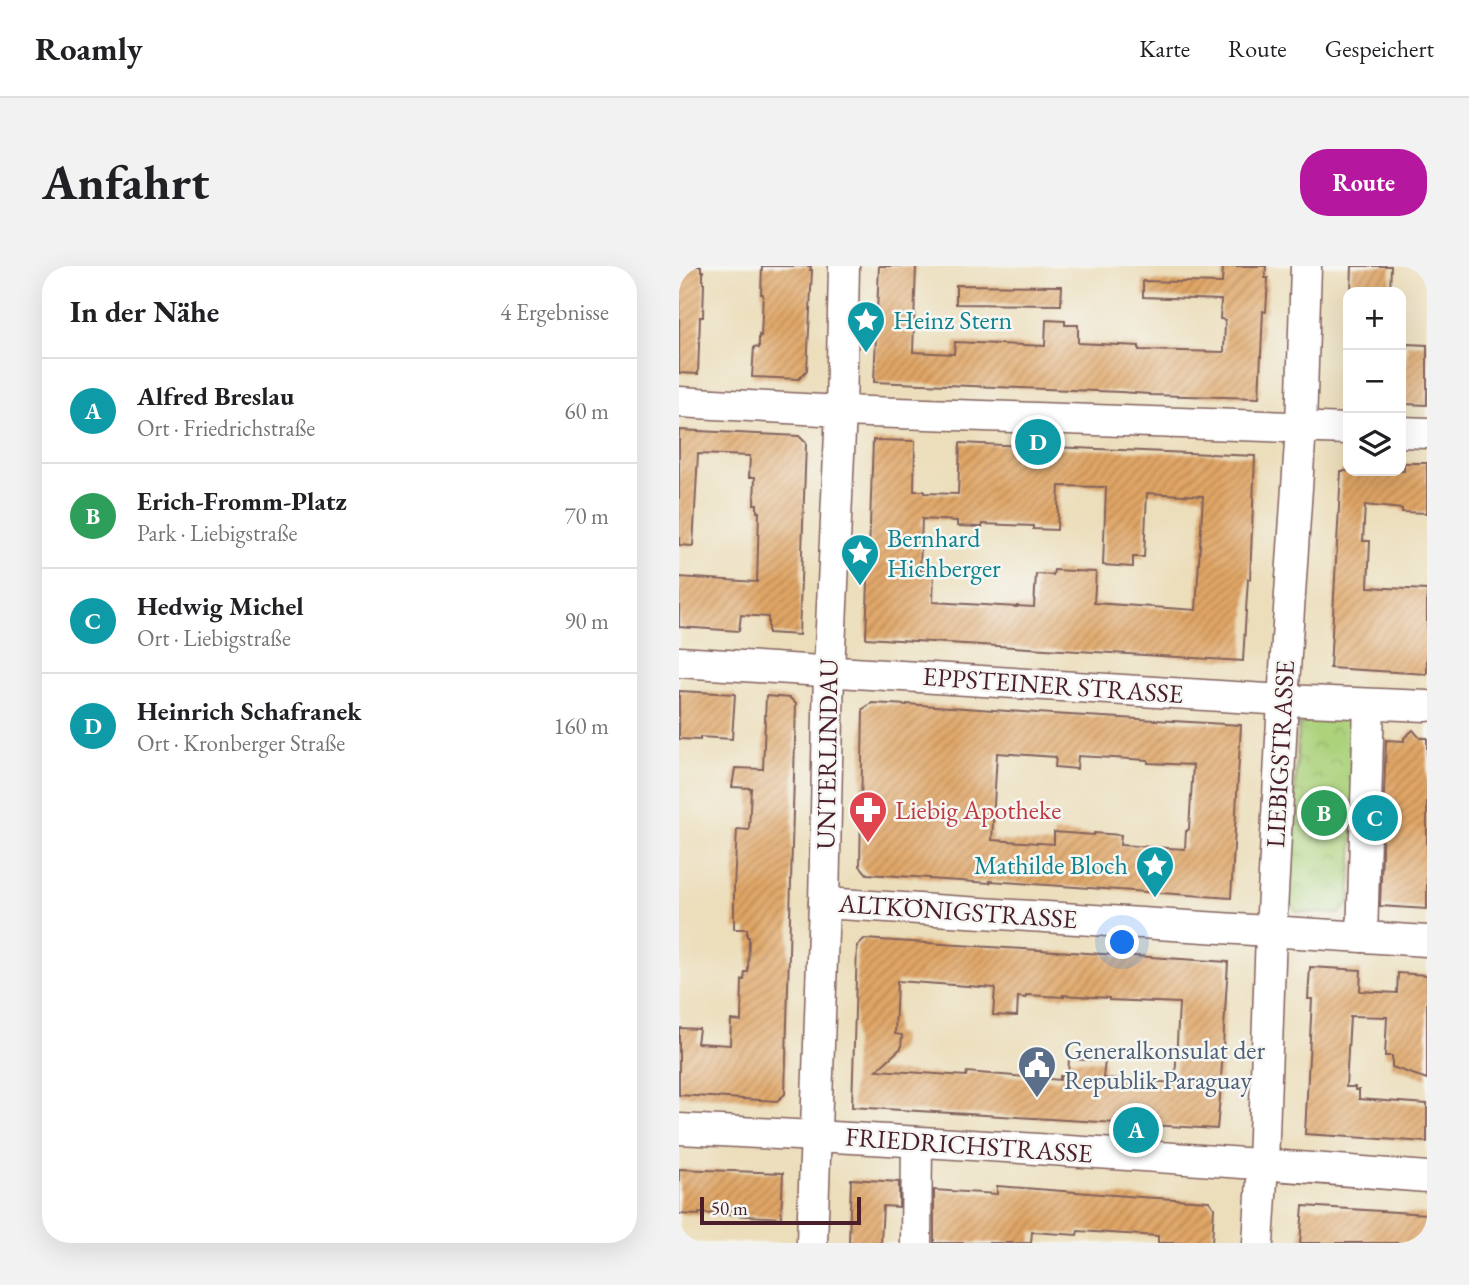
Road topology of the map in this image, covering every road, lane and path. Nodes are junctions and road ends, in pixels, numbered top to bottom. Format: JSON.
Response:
{"nodes":[{"id":1,"x":844,"y":266,"type":"edge"},
{"id":2,"x":1306,"y":266,"type":"edge"},
{"id":3,"x":679,"y":402,"type":"edge"},
{"id":4,"x":841,"y":411,"type":"junction"},
{"id":5,"x":1301,"y":427,"type":"junction"},
{"id":6,"x":1343,"y":429,"type":"edge"},
{"id":7,"x":1406,"y":432,"type":"edge"},
{"id":8,"x":1427,"y":433,"type":"edge"},
{"id":9,"x":679,"y":662,"type":"edge"},
{"id":10,"x":829,"y":670,"type":"junction"},
{"id":11,"x":1283,"y":700,"type":"junction"},
{"id":12,"x":1369,"y":704,"type":"junction"},
{"id":13,"x":1427,"y":706,"type":"edge"},
{"id":14,"x":824,"y":903,"type":"junction"},
{"id":15,"x":1271,"y":932,"type":"junction"},
{"id":16,"x":1362,"y":937,"type":"junction"},
{"id":17,"x":1427,"y":941,"type":"edge"},
{"id":18,"x":679,"y":1129,"type":"edge"},
{"id":19,"x":816,"y":1136,"type":"junction"},
{"id":20,"x":917,"y":1142,"type":"junction"},
{"id":21,"x":1263,"y":1164,"type":"junction"},
{"id":22,"x":1427,"y":1177,"type":"edge"},
{"id":23,"x":812,"y":1243,"type":"edge"},
{"id":24,"x":916,"y":1243,"type":"edge"},
{"id":25,"x":1258,"y":1243,"type":"edge"}],
"edges":[{"from":1,"to":4,"type":"street","name":"UNTERLINDAU"},
{"from":2,"to":5,"type":"street","name":"LIEBIGSTRASSE"},
{"from":3,"to":4,"type":"street"},
{"from":4,"to":5,"type":"street"},
{"from":4,"to":10,"type":"street","name":"UNTERLINDAU"},
{"from":5,"to":6,"type":"street"},
{"from":5,"to":11,"type":"street","name":"LIEBIGSTRASSE"},
{"from":7,"to":8,"type":"street"},
{"from":9,"to":10,"type":"street","name":"EPPSTEINER STRASSE"},
{"from":10,"to":11,"type":"street","name":"EPPSTEINER STRASSE"},
{"from":10,"to":14,"type":"street","name":"UNTERLINDAU"},
{"from":11,"to":12,"type":"street","name":"EPPSTEINER STRASSE"},
{"from":11,"to":15,"type":"street","name":"LIEBIGSTRASSE"},
{"from":12,"to":13,"type":"street","name":"EPPSTEINER STRASSE"},
{"from":12,"to":16,"type":"street"},
{"from":14,"to":15,"type":"street","name":"ALTKÖNIGSTRASSE"},
{"from":14,"to":19,"type":"street","name":"UNTERLINDAU"},
{"from":15,"to":16,"type":"street","name":"ALTKÖNIGSTRASSE"},
{"from":15,"to":21,"type":"street","name":"LIEBIGSTRASSE"},
{"from":16,"to":17,"type":"street","name":"ALTKÖNIGSTRASSE"},
{"from":18,"to":19,"type":"street","name":"FRIEDRICHSTRASSE"},
{"from":19,"to":20,"type":"street","name":"FRIEDRICHSTRASSE"},
{"from":19,"to":23,"type":"street","name":"UNTERLINDAU"},
{"from":20,"to":21,"type":"street","name":"FRIEDRICHSTRASSE"},
{"from":20,"to":24,"type":"street"},
{"from":21,"to":22,"type":"street","name":"FRIEDRICHSTRASSE"},
{"from":21,"to":25,"type":"street","name":"LIEBIGSTRASSE"}]}
